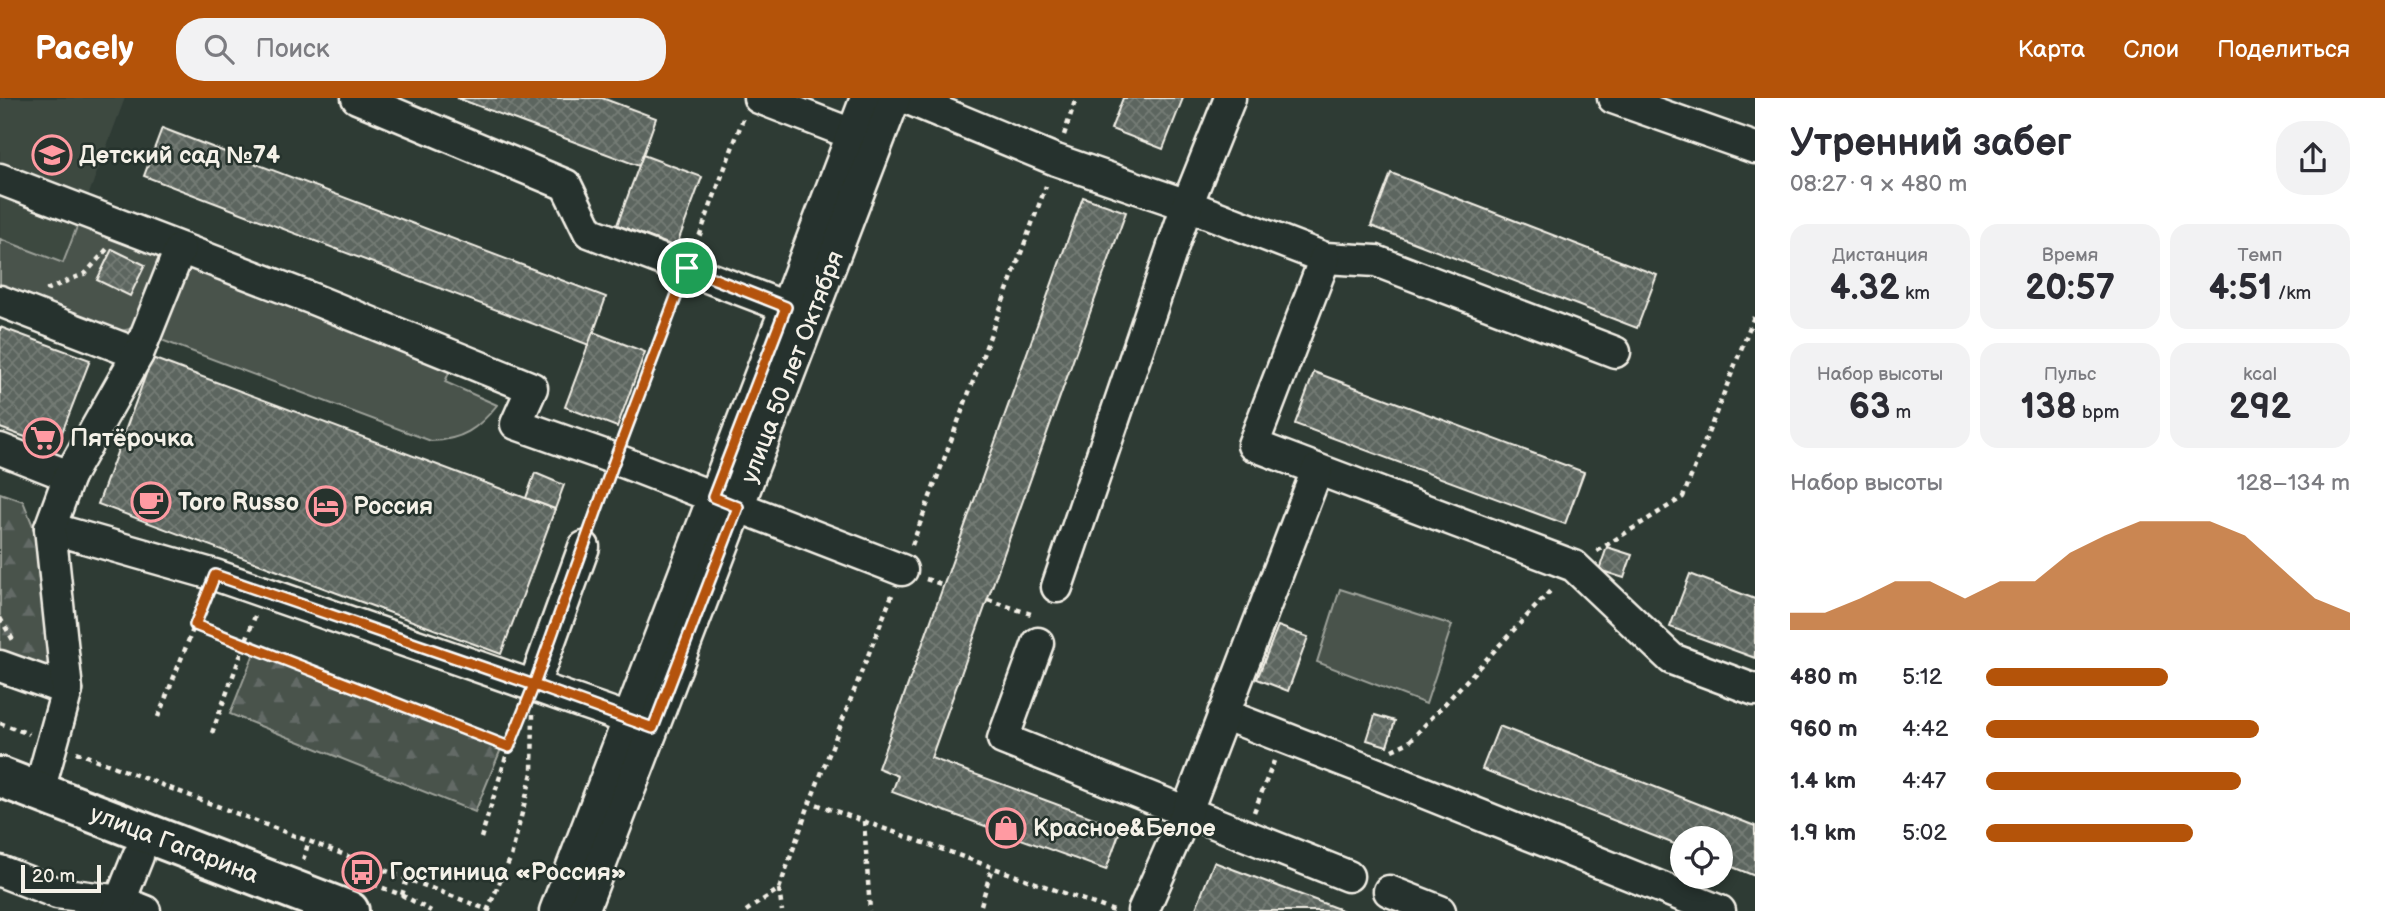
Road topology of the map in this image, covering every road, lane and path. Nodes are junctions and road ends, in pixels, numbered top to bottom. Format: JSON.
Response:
{"nodes":[{"id":1,"x":357,"y":98,"type":"edge"},
{"id":2,"x":866,"y":98,"type":"edge"},
{"id":3,"x":895,"y":98,"type":"edge"},
{"id":4,"x":906,"y":98,"type":"edge"},
{"id":5,"x":1076,"y":98,"type":"edge"},
{"id":6,"x":1230,"y":98,"type":"edge"},
{"id":7,"x":1613,"y":98,"type":"edge"},
{"id":8,"x":753,"y":104,"type":"edge"},
{"id":9,"x":865,"y":139,"type":"junction"},
{"id":10,"x":1755,"y":148,"type":"edge"},
{"id":11,"x":1056,"y":160,"type":"junction"},
{"id":12,"x":0,"y":179,"type":"edge"},
{"id":13,"x":1187,"y":205,"type":"junction"},
{"id":14,"x":126,"y":228,"type":"junction"},
{"id":15,"x":180,"y":249,"type":"junction"},
{"id":16,"x":1325,"y":258,"type":"junction"},
{"id":17,"x":687,"y":268,"type":"junction"},
{"id":18,"x":5,"y":303,"type":"edge"},
{"id":19,"x":798,"y":312,"type":"junction"},
{"id":20,"x":1755,"y":314,"type":"edge"},
{"id":21,"x":1615,"y":352,"type":"dead end"},
{"id":22,"x":138,"y":354,"type":"junction"},
{"id":23,"x":0,"y":449,"type":"edge"},
{"id":24,"x":615,"y":459,"type":"junction"},
{"id":25,"x":1317,"y":470,"type":"junction"},
{"id":26,"x":69,"y":476,"type":"junction"},
{"id":27,"x":725,"y":502,"type":"junction"},
{"id":28,"x":50,"y":528,"type":"junction"},
{"id":29,"x":584,"y":547,"type":"joint"},
{"id":30,"x":1574,"y":566,"type":"junction"},
{"id":31,"x":902,"y":570,"type":"junction"},
{"id":32,"x":215,"y":575,"type":"junction"},
{"id":33,"x":1057,"y":587,"type":"dead end"},
{"id":34,"x":265,"y":592,"type":"junction"},
{"id":35,"x":988,"y":600,"type":"dead end"},
{"id":36,"x":195,"y":625,"type":"junction"},
{"id":37,"x":1042,"y":631,"type":"joint"},
{"id":38,"x":243,"y":644,"type":"junction"},
{"id":39,"x":0,"y":666,"type":"edge"},
{"id":40,"x":534,"y":685,"type":"junction"},
{"id":41,"x":67,"y":690,"type":"junction"},
{"id":42,"x":1755,"y":690,"type":"edge"},
{"id":43,"x":1223,"y":714,"type":"junction"},
{"id":44,"x":158,"y":717,"type":"dead end"},
{"id":45,"x":0,"y":723,"type":"edge"},
{"id":46,"x":641,"y":723,"type":"junction"},
{"id":47,"x":212,"y":733,"type":"dead end"},
{"id":48,"x":32,"y":735,"type":"dead end"},
{"id":49,"x":1283,"y":737,"type":"junction"},
{"id":50,"x":509,"y":747,"type":"junction"},
{"id":51,"x":76,"y":752,"type":"dead end"},
{"id":52,"x":1360,"y":767,"type":"junction"},
{"id":53,"x":0,"y":777,"type":"edge"},
{"id":54,"x":810,"y":802,"type":"junction"},
{"id":55,"x":23,"y":803,"type":"edge"},
{"id":56,"x":1187,"y":811,"type":"junction"},
{"id":57,"x":864,"y":821,"type":"junction"},
{"id":58,"x":1245,"y":834,"type":"junction"},
{"id":59,"x":481,"y":838,"type":"dead end"},
{"id":60,"x":309,"y":841,"type":"junction"},
{"id":61,"x":143,"y":845,"type":"junction"},
{"id":62,"x":302,"y":859,"type":"dead end"},
{"id":63,"x":992,"y":867,"type":"junction"},
{"id":64,"x":0,"y":872,"type":"edge"},
{"id":65,"x":1348,"y":876,"type":"dead end"},
{"id":66,"x":407,"y":879,"type":"junction"},
{"id":67,"x":779,"y":889,"type":"junction"},
{"id":68,"x":1389,"y":891,"type":"dead end"},
{"id":69,"x":53,"y":902,"type":"edge"},
{"id":70,"x":981,"y":905,"type":"dead end"},
{"id":71,"x":127,"y":908,"type":"edge"},
{"id":72,"x":281,"y":911,"type":"edge"},
{"id":73,"x":349,"y":911,"type":"edge"},
{"id":74,"x":431,"y":911,"type":"edge"},
{"id":75,"x":488,"y":911,"type":"edge"},
{"id":76,"x":555,"y":911,"type":"edge"},
{"id":77,"x":583,"y":911,"type":"edge"},
{"id":78,"x":746,"y":911,"type":"edge"},
{"id":79,"x":782,"y":911,"type":"edge"},
{"id":80,"x":870,"y":911,"type":"edge"},
{"id":81,"x":1114,"y":911,"type":"edge"},
{"id":82,"x":1143,"y":911,"type":"edge"},
{"id":83,"x":1440,"y":911,"type":"edge"},
{"id":84,"x":1720,"y":911,"type":"edge"}],
"edges":[{"from":1,"to":17,"type":"street"},
{"from":2,"to":9,"type":"street","name":"улица 50 лет Октября"},
{"from":3,"to":9,"type":"street","name":"улица 50 лет Октября"},
{"from":4,"to":11,"type":"street"},
{"from":5,"to":11,"type":"path"},
{"from":6,"to":13,"type":"street"},
{"from":7,"to":10,"type":"street"},
{"from":8,"to":9,"type":"street"},
{"from":8,"to":17,"type":"path"},
{"from":9,"to":19,"type":"street","name":"улица 50 лет Октября"},
{"from":11,"to":13,"type":"street"},
{"from":11,"to":31,"type":"path"},
{"from":12,"to":14,"type":"street"},
{"from":13,"to":16,"type":"street"},
{"from":13,"to":33,"type":"street"},
{"from":14,"to":15,"type":"street"},
{"from":14,"to":18,"type":"path"},
{"from":15,"to":22,"type":"street"},
{"from":15,"to":24,"type":"street"},
{"from":16,"to":21,"type":"street"},
{"from":16,"to":25,"type":"street"},
{"from":17,"to":19,"type":"street"},
{"from":17,"to":24,"type":"path"},
{"from":18,"to":22,"type":"street"},
{"from":19,"to":27,"type":"street","name":"улица 50 лет Октября"},
{"from":20,"to":30,"type":"path"},
{"from":22,"to":26,"type":"street"},
{"from":23,"to":26,"type":"street"},
{"from":24,"to":27,"type":"street"},
{"from":24,"to":29,"type":"path"},
{"from":25,"to":30,"type":"street"},
{"from":25,"to":43,"type":"street"},
{"from":26,"to":28,"type":"street"},
{"from":27,"to":31,"type":"street"},
{"from":27,"to":46,"type":"street","name":"улица 50 лет Октября"},
{"from":28,"to":32,"type":"street"},
{"from":28,"to":41,"type":"street"},
{"from":29,"to":40,"type":"street"},
{"from":30,"to":42,"type":"street"},
{"from":30,"to":52,"type":"path"},
{"from":31,"to":54,"type":"path"},
{"from":32,"to":34,"type":"street"},
{"from":32,"to":36,"type":"path"},
{"from":34,"to":38,"type":"path"},
{"from":34,"to":40,"type":"street"},
{"from":35,"to":37,"type":"path"},
{"from":36,"to":38,"type":"path"},
{"from":36,"to":44,"type":"path"},
{"from":37,"to":56,"type":"street"},
{"from":38,"to":47,"type":"path"},
{"from":38,"to":50,"type":"path"},
{"from":39,"to":41,"type":"street"},
{"from":40,"to":46,"type":"street"},
{"from":40,"to":50,"type":"path"},
{"from":40,"to":75,"type":"path"},
{"from":41,"to":55,"type":"street"},
{"from":43,"to":49,"type":"street"},
{"from":43,"to":56,"type":"street"},
{"from":45,"to":48,"type":"path"},
{"from":46,"to":76,"type":"street","name":"улица 50 лет Октября"},
{"from":46,"to":77,"type":"street","name":"улица 50 лет Октября"},
{"from":49,"to":52,"type":"street"},
{"from":49,"to":58,"type":"path"},
{"from":50,"to":59,"type":"path"},
{"from":51,"to":60,"type":"path"},
{"from":52,"to":84,"type":"street"},
{"from":53,"to":55,"type":"main road","name":"улица Гагарина"},
{"from":54,"to":57,"type":"path"},
{"from":54,"to":67,"type":"path"},
{"from":55,"to":61,"type":"main road","name":"улица Гагарина"},
{"from":56,"to":58,"type":"street"},
{"from":56,"to":82,"type":"street"},
{"from":57,"to":63,"type":"path"},
{"from":57,"to":80,"type":"path"},
{"from":58,"to":65,"type":"street"},
{"from":60,"to":62,"type":"path"},
{"from":60,"to":66,"type":"path"},
{"from":61,"to":71,"type":"street"},
{"from":61,"to":72,"type":"main road","name":"улица Гагарина"},
{"from":61,"to":73,"type":"main road","name":"улица Гагарина"},
{"from":63,"to":70,"type":"path"},
{"from":63,"to":81,"type":"path"},
{"from":64,"to":69,"type":"street"},
{"from":66,"to":74,"type":"path"},
{"from":66,"to":75,"type":"path"},
{"from":67,"to":78,"type":"path"},
{"from":67,"to":79,"type":"path"},
{"from":68,"to":83,"type":"street"},
{"from":69,"to":71,"type":"street"}]}
